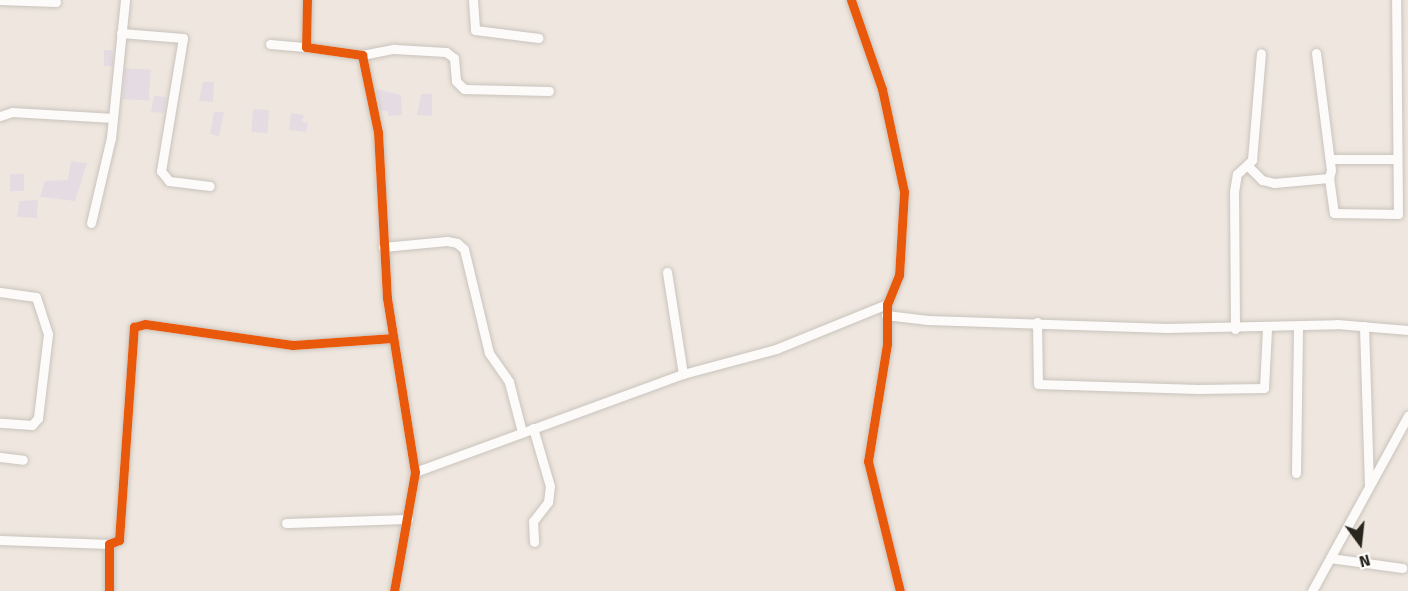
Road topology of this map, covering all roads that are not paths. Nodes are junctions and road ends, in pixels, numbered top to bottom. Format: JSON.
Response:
{"nodes":[{"id":1,"x":0,"y":0,"type":"edge"},
{"id":2,"x":125,"y":0,"type":"edge"},
{"id":3,"x":307,"y":0,"type":"edge"},
{"id":4,"x":473,"y":0,"type":"edge"},
{"id":5,"x":851,"y":0,"type":"edge"},
{"id":6,"x":1396,"y":0,"type":"edge"},
{"id":7,"x":56,"y":2,"type":"dead end"},
{"id":8,"x":122,"y":33,"type":"junction"},
{"id":9,"x":538,"y":38,"type":"dead end"},
{"id":10,"x":270,"y":44,"type":"dead end"},
{"id":11,"x":306,"y":47,"type":"junction"},
{"id":12,"x":1260,"y":53,"type":"dead end"},
{"id":13,"x":1316,"y":53,"type":"dead end"},
{"id":14,"x":362,"y":55,"type":"junction"},
{"id":15,"x":549,"y":91,"type":"dead end"},
{"id":16,"x":0,"y":116,"type":"edge"},
{"id":17,"x":113,"y":118,"type":"junction"},
{"id":18,"x":1330,"y":159,"type":"junction"},
{"id":19,"x":1395,"y":159,"type":"junction"},
{"id":20,"x":1248,"y":165,"type":"junction"},
{"id":21,"x":1329,"y":178,"type":"junction"},
{"id":22,"x":210,"y":186,"type":"dead end"},
{"id":23,"x":91,"y":223,"type":"dead end"},
{"id":24,"x":383,"y":247,"type":"junction"},
{"id":25,"x":667,"y":272,"type":"dead end"},
{"id":26,"x":0,"y":292,"type":"edge"},
{"id":27,"x":887,"y":310,"type":"junction"},
{"id":28,"x":1037,"y":322,"type":"junction"},
{"id":29,"x":1298,"y":326,"type":"junction"},
{"id":30,"x":1364,"y":326,"type":"junction"},
{"id":31,"x":1267,"y":327,"type":"junction"},
{"id":32,"x":1236,"y":328,"type":"junction"},
{"id":33,"x":1408,"y":330,"type":"edge"},
{"id":34,"x":393,"y":338,"type":"junction"},
{"id":35,"x":683,"y":374,"type":"junction"},
{"id":36,"x":1408,"y":416,"type":"edge"},
{"id":37,"x":0,"y":423,"type":"edge"},
{"id":38,"x":533,"y":428,"type":"junction"},
{"id":39,"x":522,"y":432,"type":"junction"},
{"id":40,"x":0,"y":457,"type":"edge"},
{"id":41,"x":23,"y":460,"type":"dead end"},
{"id":42,"x":415,"y":472,"type":"junction"},
{"id":43,"x":1296,"y":473,"type":"dead end"},
{"id":44,"x":1369,"y":485,"type":"junction"},
{"id":45,"x":408,"y":519,"type":"junction"},
{"id":46,"x":286,"y":523,"type":"dead end"},
{"id":47,"x":0,"y":540,"type":"edge"},
{"id":48,"x":534,"y":542,"type":"dead end"},
{"id":49,"x":109,"y":544,"type":"junction"},
{"id":50,"x":1330,"y":558,"type":"junction"},
{"id":51,"x":1402,"y":568,"type":"dead end"},
{"id":52,"x":109,"y":591,"type":"edge"},
{"id":53,"x":394,"y":591,"type":"edge"},
{"id":54,"x":900,"y":591,"type":"edge"},
{"id":55,"x":1312,"y":591,"type":"edge"}],
"edges":[{"from":1,"to":7,"type":"street"},
{"from":2,"to":8,"type":"street"},
{"from":3,"to":11,"type":"street"},
{"from":4,"to":9,"type":"street"},
{"from":5,"to":27,"type":"street"},
{"from":6,"to":19,"type":"street"},
{"from":8,"to":17,"type":"street"},
{"from":8,"to":22,"type":"street"},
{"from":10,"to":11,"type":"street"},
{"from":11,"to":14,"type":"street"},
{"from":12,"to":20,"type":"street"},
{"from":13,"to":18,"type":"street"},
{"from":14,"to":15,"type":"street"},
{"from":14,"to":24,"type":"street"},
{"from":16,"to":17,"type":"street"},
{"from":17,"to":23,"type":"street"},
{"from":18,"to":19,"type":"street"},
{"from":18,"to":21,"type":"street"},
{"from":19,"to":21,"type":"street"},
{"from":20,"to":21,"type":"street"},
{"from":20,"to":32,"type":"street"},
{"from":24,"to":34,"type":"street"},
{"from":24,"to":39,"type":"street"},
{"from":25,"to":35,"type":"street"},
{"from":26,"to":37,"type":"street"},
{"from":27,"to":28,"type":"street"},
{"from":27,"to":35,"type":"street"},
{"from":27,"to":54,"type":"street"},
{"from":28,"to":31,"type":"street"},
{"from":28,"to":32,"type":"street"},
{"from":29,"to":30,"type":"street"},
{"from":29,"to":31,"type":"street"},
{"from":29,"to":43,"type":"street"},
{"from":30,"to":33,"type":"street"},
{"from":30,"to":44,"type":"street"},
{"from":31,"to":32,"type":"street"},
{"from":34,"to":42,"type":"street"},
{"from":34,"to":49,"type":"street"},
{"from":35,"to":38,"type":"street"},
{"from":36,"to":44,"type":"street"},
{"from":38,"to":39,"type":"street"},
{"from":38,"to":48,"type":"street"},
{"from":39,"to":42,"type":"street"},
{"from":40,"to":41,"type":"street"},
{"from":42,"to":45,"type":"street"},
{"from":44,"to":50,"type":"street"},
{"from":45,"to":46,"type":"street"},
{"from":45,"to":53,"type":"street"},
{"from":47,"to":49,"type":"street"},
{"from":49,"to":52,"type":"street"},
{"from":50,"to":51,"type":"street"},
{"from":50,"to":55,"type":"street"}]}
